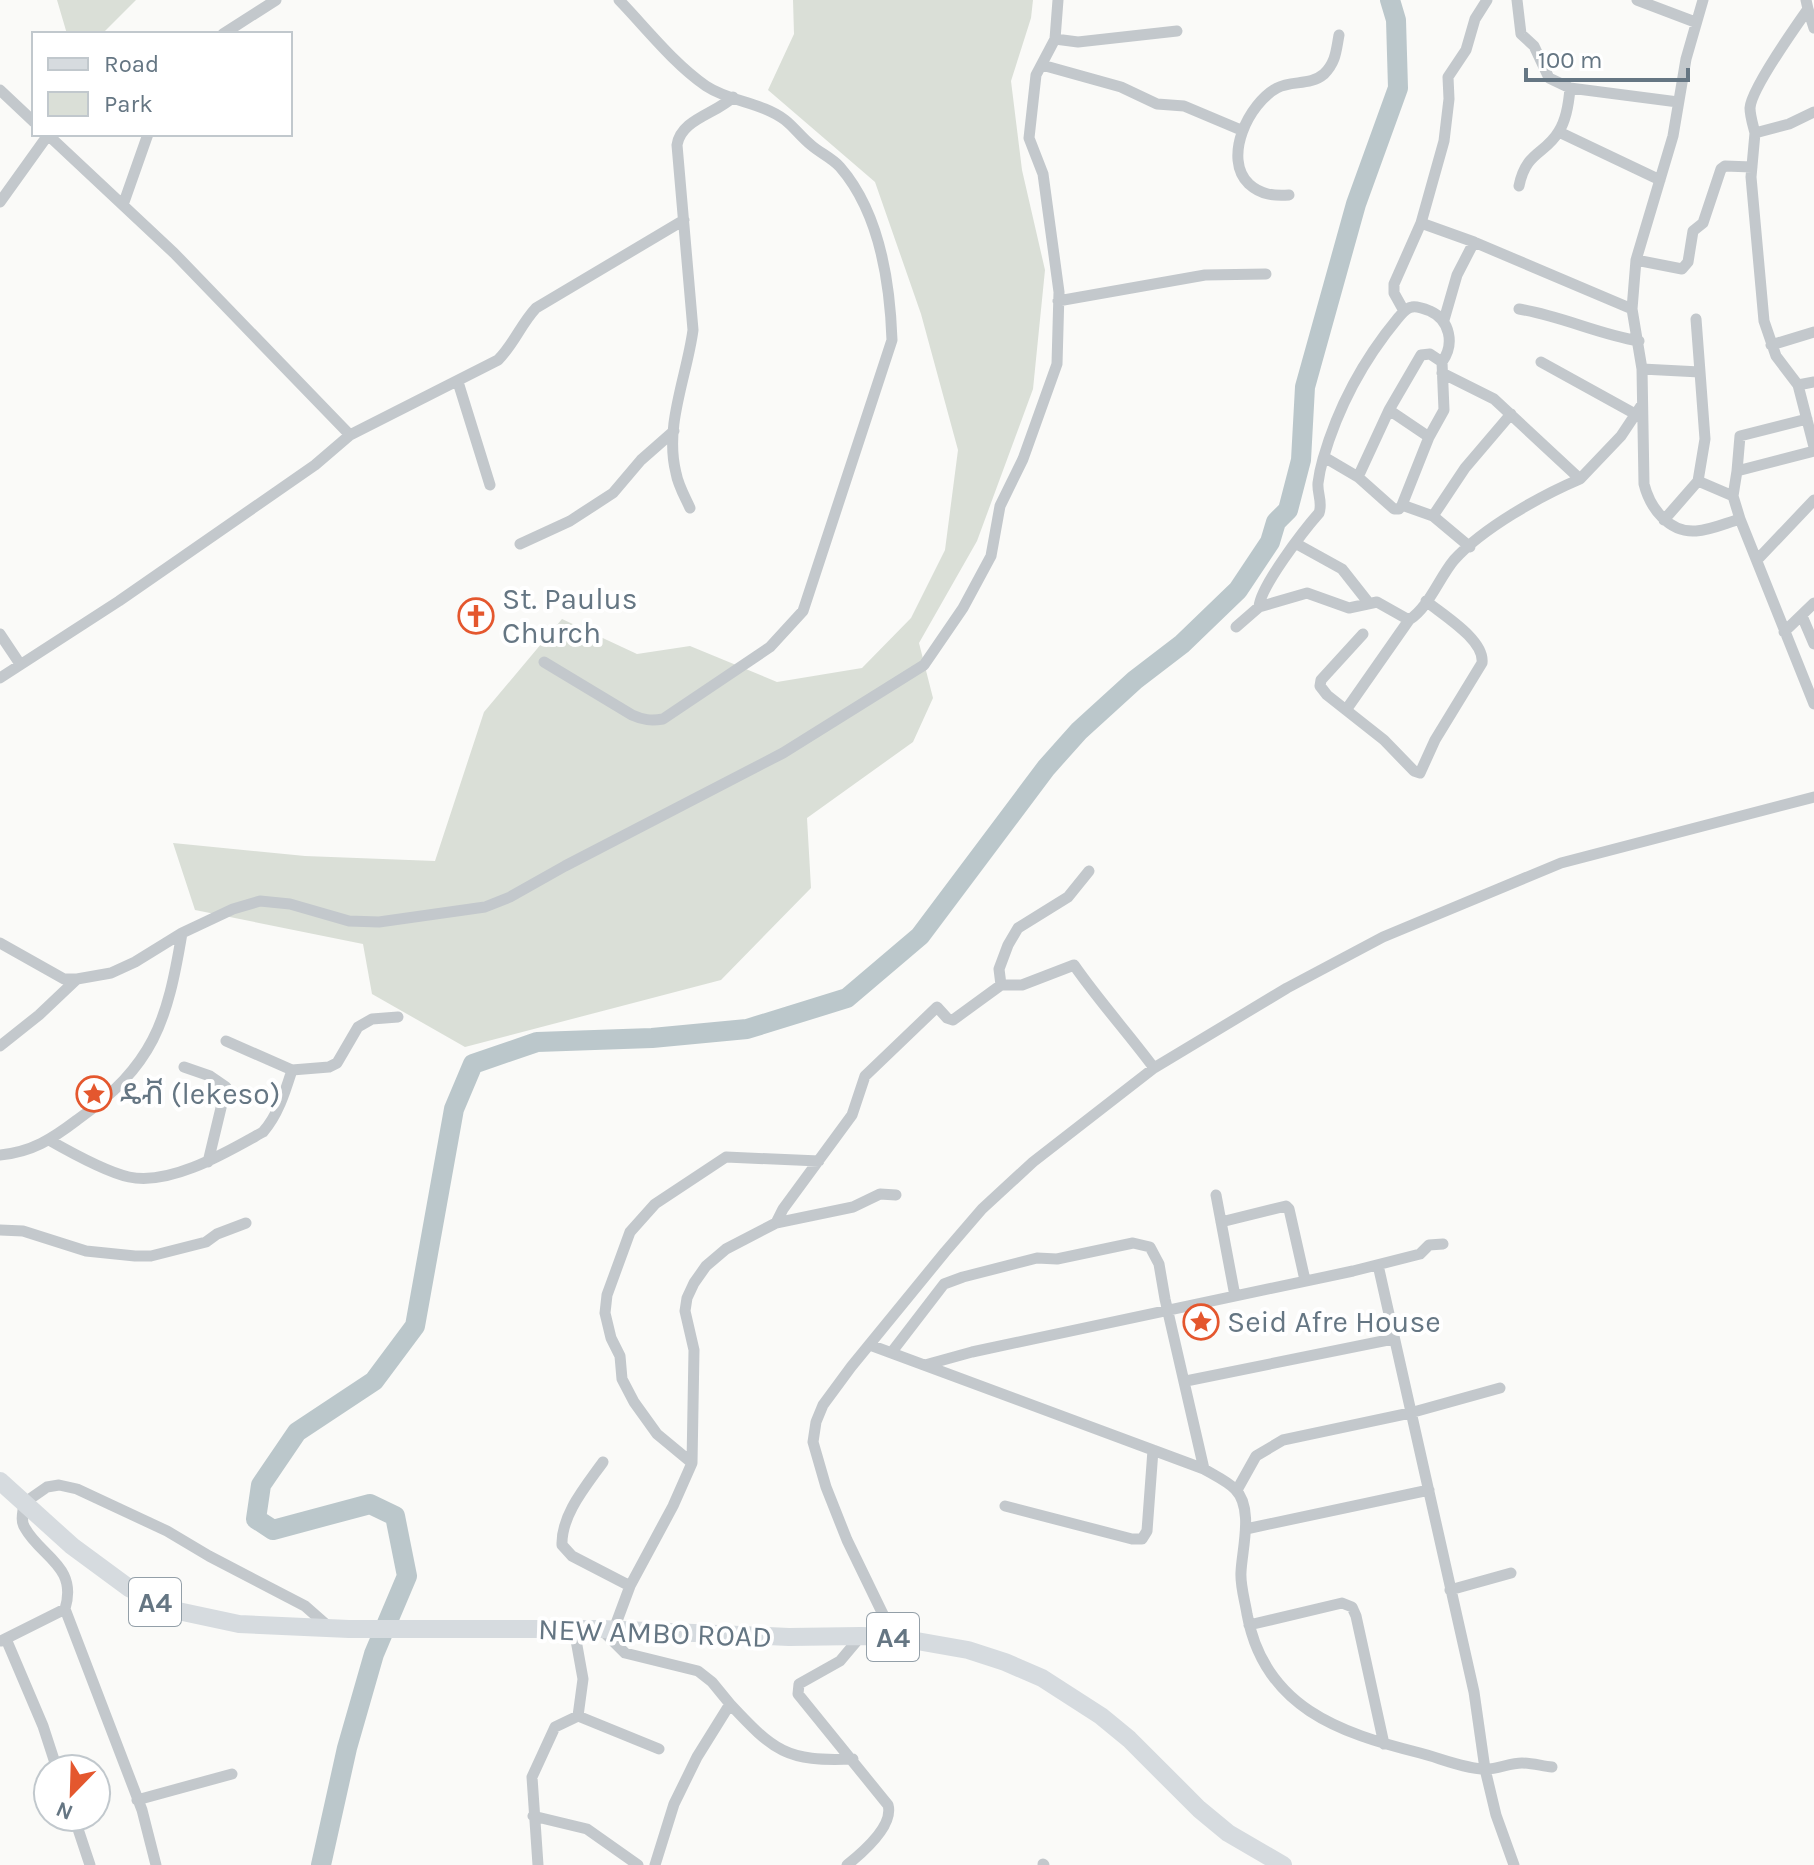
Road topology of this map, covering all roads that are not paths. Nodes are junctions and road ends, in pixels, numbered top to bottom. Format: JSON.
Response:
{"nodes":[{"id":1,"x":276,"y":0,"type":"edge"},
{"id":2,"x":619,"y":0,"type":"edge"},
{"id":3,"x":1058,"y":0,"type":"edge"},
{"id":4,"x":1487,"y":0,"type":"edge"},
{"id":5,"x":1517,"y":0,"type":"edge"},
{"id":6,"x":1637,"y":0,"type":"edge"},
{"id":7,"x":1703,"y":0,"type":"edge"},
{"id":8,"x":1809,"y":3,"type":"edge"},
{"id":9,"x":1695,"y":22,"type":"junction"},
{"id":10,"x":1814,"y":28,"type":"edge"},
{"id":11,"x":1177,"y":31,"type":"dead end"},
{"id":12,"x":226,"y":32,"type":"edge"},
{"id":13,"x":1339,"y":35,"type":"dead end"},
{"id":14,"x":1055,"y":39,"type":"junction"},
{"id":15,"x":1042,"y":65,"type":"junction"},
{"id":16,"x":1570,"y":88,"type":"junction"},
{"id":17,"x":0,"y":90,"type":"edge"},
{"id":18,"x":733,"y":97,"type":"junction"},
{"id":19,"x":1678,"y":102,"type":"junction"},
{"id":20,"x":1814,"y":112,"type":"edge"},
{"id":21,"x":32,"y":120,"type":"edge"},
{"id":22,"x":1241,"y":130,"type":"junction"},
{"id":23,"x":1559,"y":132,"type":"junction"},
{"id":24,"x":1755,"y":133,"type":"junction"},
{"id":25,"x":46,"y":136,"type":"edge"},
{"id":26,"x":48,"y":136,"type":"edge"},
{"id":27,"x":147,"y":136,"type":"edge"},
{"id":28,"x":1752,"y":167,"type":"junction"},
{"id":29,"x":1660,"y":180,"type":"junction"},
{"id":30,"x":1519,"y":186,"type":"dead end"},
{"id":31,"x":1289,"y":195,"type":"dead end"},
{"id":32,"x":0,"y":202,"type":"edge"},
{"id":33,"x":123,"y":205,"type":"junction"},
{"id":34,"x":684,"y":220,"type":"junction"},
{"id":35,"x":1421,"y":223,"type":"junction"},
{"id":36,"x":1474,"y":242,"type":"junction"},
{"id":37,"x":1636,"y":260,"type":"junction"},
{"id":38,"x":1266,"y":274,"type":"dead end"},
{"id":39,"x":1058,"y":301,"type":"junction"},
{"id":40,"x":1519,"y":309,"type":"dead end"},
{"id":41,"x":1632,"y":309,"type":"junction"},
{"id":42,"x":1404,"y":311,"type":"junction"},
{"id":43,"x":1696,"y":319,"type":"dead end"},
{"id":44,"x":1444,"y":320,"type":"junction"},
{"id":45,"x":1814,"y":332,"type":"edge"},
{"id":46,"x":1639,"y":341,"type":"junction"},
{"id":47,"x":1771,"y":345,"type":"junction"},
{"id":48,"x":1541,"y":362,"type":"dead end"},
{"id":49,"x":1442,"y":368,"type":"junction"},
{"id":50,"x":1642,"y":369,"type":"junction"},
{"id":51,"x":1700,"y":372,"type":"junction"},
{"id":52,"x":458,"y":382,"type":"junction"},
{"id":53,"x":1814,"y":382,"type":"edge"},
{"id":54,"x":1798,"y":385,"type":"junction"},
{"id":55,"x":1389,"y":410,"type":"junction"},
{"id":56,"x":1640,"y":410,"type":"junction"},
{"id":57,"x":1511,"y":414,"type":"junction"},
{"id":58,"x":1807,"y":419,"type":"junction"},
{"id":59,"x":674,"y":431,"type":"junction"},
{"id":60,"x":350,"y":435,"type":"junction"},
{"id":61,"x":1429,"y":437,"type":"junction"},
{"id":62,"x":1814,"y":449,"type":"edge"},
{"id":63,"x":1324,"y":457,"type":"junction"},
{"id":64,"x":1737,"y":471,"type":"junction"},
{"id":65,"x":1358,"y":477,"type":"junction"},
{"id":66,"x":1580,"y":479,"type":"junction"},
{"id":67,"x":1698,"y":481,"type":"junction"},
{"id":68,"x":490,"y":485,"type":"dead end"},
{"id":69,"x":1733,"y":496,"type":"junction"},
{"id":70,"x":1814,"y":500,"type":"edge"},
{"id":71,"x":1402,"y":505,"type":"junction"},
{"id":72,"x":690,"y":508,"type":"dead end"},
{"id":73,"x":1433,"y":516,"type":"junction"},
{"id":74,"x":1740,"y":519,"type":"junction"},
{"id":75,"x":1664,"y":520,"type":"junction"},
{"id":76,"x":1295,"y":543,"type":"junction"},
{"id":77,"x":520,"y":544,"type":"dead end"},
{"id":78,"x":1470,"y":547,"type":"junction"},
{"id":79,"x":1757,"y":560,"type":"junction"},
{"id":80,"x":1426,"y":601,"type":"junction"},
{"id":81,"x":1368,"y":602,"type":"junction"},
{"id":82,"x":1814,"y":603,"type":"edge"},
{"id":83,"x":1259,"y":607,"type":"junction"},
{"id":84,"x":1802,"y":616,"type":"junction"},
{"id":85,"x":1409,"y":620,"type":"junction"},
{"id":86,"x":1236,"y":627,"type":"dead end"},
{"id":87,"x":1784,"y":632,"type":"junction"},
{"id":88,"x":0,"y":634,"type":"edge"},
{"id":89,"x":1363,"y":634,"type":"dead end"},
{"id":90,"x":1814,"y":644,"type":"edge"},
{"id":91,"x":544,"y":662,"type":"dead end"},
{"id":92,"x":20,"y":664,"type":"junction"},
{"id":93,"x":0,"y":678,"type":"edge"},
{"id":94,"x":1814,"y":704,"type":"edge"},
{"id":95,"x":1346,"y":710,"type":"junction"},
{"id":96,"x":1814,"y":797,"type":"edge"},
{"id":97,"x":1089,"y":871,"type":"dead end"},
{"id":98,"x":182,"y":933,"type":"junction"},
{"id":99,"x":0,"y":943,"type":"edge"},
{"id":100,"x":77,"y":979,"type":"junction"},
{"id":101,"x":1001,"y":985,"type":"junction"},
{"id":102,"x":398,"y":1017,"type":"dead end"},
{"id":103,"x":226,"y":1041,"type":"dead end"},
{"id":104,"x":0,"y":1046,"type":"edge"},
{"id":105,"x":184,"y":1067,"type":"dead end"},
{"id":106,"x":1154,"y":1068,"type":"junction"},
{"id":107,"x":292,"y":1070,"type":"junction"},
{"id":108,"x":49,"y":1140,"type":"junction"},
{"id":109,"x":0,"y":1155,"type":"edge"},
{"id":110,"x":819,"y":1161,"type":"junction"},
{"id":111,"x":208,"y":1162,"type":"junction"},
{"id":112,"x":896,"y":1195,"type":"dead end"},
{"id":113,"x":1216,"y":1195,"type":"dead end"},
{"id":114,"x":1221,"y":1222,"type":"junction"},
{"id":115,"x":246,"y":1223,"type":"dead end"},
{"id":116,"x":776,"y":1223,"type":"junction"},
{"id":117,"x":0,"y":1230,"type":"edge"},
{"id":118,"x":1443,"y":1244,"type":"dead end"},
{"id":119,"x":1378,"y":1265,"type":"junction"},
{"id":120,"x":1305,"y":1280,"type":"junction"},
{"id":121,"x":1235,"y":1296,"type":"junction"},
{"id":122,"x":1168,"y":1311,"type":"junction"},
{"id":123,"x":1393,"y":1339,"type":"junction"},
{"id":124,"x":870,"y":1345,"type":"junction"},
{"id":125,"x":891,"y":1353,"type":"junction"},
{"id":126,"x":925,"y":1365,"type":"junction"},
{"id":127,"x":1186,"y":1381,"type":"junction"},
{"id":128,"x":1500,"y":1388,"type":"dead end"},
{"id":129,"x":1410,"y":1413,"type":"junction"},
{"id":130,"x":1153,"y":1450,"type":"junction"},
{"id":131,"x":603,"y":1462,"type":"dead end"},
{"id":132,"x":692,"y":1463,"type":"junction"},
{"id":133,"x":1204,"y":1469,"type":"junction"},
{"id":134,"x":0,"y":1481,"type":"edge"},
{"id":135,"x":1237,"y":1490,"type":"junction"},
{"id":136,"x":1429,"y":1490,"type":"junction"},
{"id":137,"x":24,"y":1503,"type":"junction"},
{"id":138,"x":1005,"y":1506,"type":"dead end"},
{"id":139,"x":1246,"y":1529,"type":"junction"},
{"id":140,"x":1511,"y":1573,"type":"dead end"},
{"id":141,"x":630,"y":1586,"type":"junction"},
{"id":142,"x":1450,"y":1590,"type":"junction"},
{"id":143,"x":65,"y":1609,"type":"junction"},
{"id":144,"x":1249,"y":1625,"type":"junction"},
{"id":145,"x":340,"y":1628,"type":"junction"},
{"id":146,"x":574,"y":1629,"type":"junction"},
{"id":147,"x":608,"y":1629,"type":"junction"},
{"id":148,"x":861,"y":1636,"type":"junction"},
{"id":149,"x":894,"y":1637,"type":"junction"},
{"id":150,"x":3,"y":1640,"type":"edge"},
{"id":151,"x":730,"y":1704,"type":"junction"},
{"id":152,"x":578,"y":1716,"type":"junction"},
{"id":153,"x":1384,"y":1744,"type":"junction"},
{"id":154,"x":659,"y":1749,"type":"dead end"},
{"id":155,"x":52,"y":1753,"type":"edge"},
{"id":156,"x":853,"y":1759,"type":"junction"},
{"id":157,"x":1552,"y":1767,"type":"dead end"},
{"id":158,"x":1485,"y":1769,"type":"junction"},
{"id":159,"x":232,"y":1774,"type":"dead end"},
{"id":160,"x":137,"y":1800,"type":"junction"},
{"id":161,"x":533,"y":1816,"type":"junction"},
{"id":162,"x":79,"y":1833,"type":"edge"},
{"id":163,"x":90,"y":1865,"type":"edge"},
{"id":164,"x":156,"y":1865,"type":"edge"},
{"id":165,"x":538,"y":1865,"type":"edge"},
{"id":166,"x":638,"y":1865,"type":"edge"},
{"id":167,"x":655,"y":1865,"type":"edge"},
{"id":168,"x":847,"y":1865,"type":"edge"},
{"id":169,"x":1283,"y":1865,"type":"edge"},
{"id":170,"x":1514,"y":1865,"type":"edge"}],
"edges":[{"from":1,"to":12,"type":"street"},
{"from":2,"to":18,"type":"street"},
{"from":3,"to":14,"type":"street"},
{"from":4,"to":35,"type":"street"},
{"from":5,"to":16,"type":"street"},
{"from":6,"to":9,"type":"street"},
{"from":7,"to":9,"type":"street"},
{"from":8,"to":10,"type":"street"},
{"from":8,"to":24,"type":"street"},
{"from":9,"to":19,"type":"street"},
{"from":11,"to":14,"type":"street"},
{"from":13,"to":22,"type":"street"},
{"from":14,"to":15,"type":"street"},
{"from":15,"to":22,"type":"street"},
{"from":15,"to":39,"type":"street"},
{"from":16,"to":19,"type":"street"},
{"from":16,"to":23,"type":"street"},
{"from":17,"to":21,"type":"street"},
{"from":18,"to":34,"type":"street"},
{"from":18,"to":91,"type":"street"},
{"from":19,"to":29,"type":"street"},
{"from":20,"to":24,"type":"street"},
{"from":22,"to":31,"type":"street"},
{"from":23,"to":29,"type":"street"},
{"from":23,"to":30,"type":"street"},
{"from":24,"to":28,"type":"street"},
{"from":25,"to":32,"type":"street"},
{"from":26,"to":33,"type":"street"},
{"from":27,"to":33,"type":"street"},
{"from":28,"to":37,"type":"street"},
{"from":28,"to":47,"type":"street"},
{"from":29,"to":37,"type":"street"},
{"from":33,"to":60,"type":"street"},
{"from":34,"to":52,"type":"street"},
{"from":34,"to":59,"type":"street"},
{"from":35,"to":36,"type":"street"},
{"from":35,"to":42,"type":"street"},
{"from":36,"to":41,"type":"street"},
{"from":36,"to":44,"type":"street"},
{"from":37,"to":41,"type":"street"},
{"from":38,"to":39,"type":"street"},
{"from":39,"to":98,"type":"street"},
{"from":40,"to":46,"type":"street"},
{"from":41,"to":46,"type":"street"},
{"from":42,"to":44,"type":"street"},
{"from":42,"to":63,"type":"street"},
{"from":43,"to":51,"type":"street"},
{"from":44,"to":49,"type":"street"},
{"from":45,"to":47,"type":"street"},
{"from":46,"to":50,"type":"street"},
{"from":47,"to":54,"type":"street"},
{"from":48,"to":56,"type":"street"},
{"from":49,"to":55,"type":"street"},
{"from":49,"to":57,"type":"street"},
{"from":49,"to":61,"type":"street"},
{"from":50,"to":51,"type":"street"},
{"from":50,"to":56,"type":"street"},
{"from":51,"to":67,"type":"street"},
{"from":52,"to":60,"type":"street"},
{"from":52,"to":68,"type":"street"},
{"from":53,"to":54,"type":"street"},
{"from":54,"to":58,"type":"street"},
{"from":55,"to":61,"type":"street"},
{"from":55,"to":65,"type":"street"},
{"from":56,"to":66,"type":"street"},
{"from":56,"to":75,"type":"street"},
{"from":57,"to":66,"type":"street"},
{"from":57,"to":73,"type":"street"},
{"from":58,"to":62,"type":"street"},
{"from":58,"to":64,"type":"street"},
{"from":59,"to":72,"type":"street"},
{"from":59,"to":77,"type":"street"},
{"from":60,"to":92,"type":"street"},
{"from":61,"to":71,"type":"street"},
{"from":62,"to":64,"type":"street"},
{"from":63,"to":65,"type":"street"},
{"from":63,"to":76,"type":"street"},
{"from":64,"to":69,"type":"street"},
{"from":65,"to":71,"type":"street"},
{"from":66,"to":78,"type":"street"},
{"from":67,"to":69,"type":"street"},
{"from":67,"to":75,"type":"street"},
{"from":69,"to":74,"type":"street"},
{"from":70,"to":79,"type":"street"},
{"from":71,"to":73,"type":"street"},
{"from":73,"to":78,"type":"street"},
{"from":74,"to":75,"type":"street"},
{"from":74,"to":79,"type":"street"},
{"from":76,"to":81,"type":"street"},
{"from":76,"to":83,"type":"street"},
{"from":78,"to":80,"type":"street"},
{"from":79,"to":87,"type":"street"},
{"from":80,"to":85,"type":"street"},
{"from":80,"to":95,"type":"street"},
{"from":81,"to":83,"type":"street"},
{"from":81,"to":85,"type":"street"},
{"from":82,"to":84,"type":"street"},
{"from":83,"to":86,"type":"street"},
{"from":84,"to":87,"type":"street"},
{"from":84,"to":90,"type":"street"},
{"from":85,"to":95,"type":"street"},
{"from":87,"to":94,"type":"street"},
{"from":88,"to":92,"type":"street"},
{"from":89,"to":95,"type":"street"},
{"from":92,"to":93,"type":"street"},
{"from":96,"to":106,"type":"street"},
{"from":97,"to":101,"type":"street"},
{"from":98,"to":100,"type":"street"},
{"from":98,"to":108,"type":"street"},
{"from":99,"to":100,"type":"street"},
{"from":100,"to":104,"type":"street"},
{"from":101,"to":106,"type":"street"},
{"from":101,"to":110,"type":"street"},
{"from":102,"to":107,"type":"street"},
{"from":103,"to":107,"type":"street"},
{"from":105,"to":111,"type":"street"},
{"from":106,"to":124,"type":"street"},
{"from":107,"to":111,"type":"street"},
{"from":108,"to":109,"type":"street"},
{"from":108,"to":111,"type":"street"},
{"from":110,"to":116,"type":"street"},
{"from":110,"to":132,"type":"street"},
{"from":112,"to":116,"type":"street"},
{"from":113,"to":114,"type":"street"},
{"from":114,"to":120,"type":"street"},
{"from":114,"to":121,"type":"street"},
{"from":115,"to":117,"type":"street"},
{"from":116,"to":132,"type":"street"},
{"from":118,"to":119,"type":"street"},
{"from":119,"to":120,"type":"street"},
{"from":119,"to":123,"type":"street"},
{"from":120,"to":121,"type":"street"},
{"from":121,"to":122,"type":"street"},
{"from":122,"to":125,"type":"street"},
{"from":122,"to":126,"type":"street"},
{"from":122,"to":127,"type":"street"},
{"from":123,"to":127,"type":"street"},
{"from":123,"to":129,"type":"street"},
{"from":124,"to":125,"type":"street"},
{"from":124,"to":149,"type":"street"},
{"from":125,"to":126,"type":"street"},
{"from":126,"to":130,"type":"street"},
{"from":127,"to":133,"type":"street"},
{"from":128,"to":129,"type":"street"},
{"from":129,"to":135,"type":"street"},
{"from":129,"to":136,"type":"street"},
{"from":130,"to":133,"type":"street"},
{"from":130,"to":138,"type":"street"},
{"from":131,"to":141,"type":"street"},
{"from":132,"to":141,"type":"street"},
{"from":133,"to":135,"type":"street"},
{"from":134,"to":137,"type":"main road","name":"NEW AMBO ROAD","number":"A4"},
{"from":135,"to":139,"type":"street"},
{"from":136,"to":139,"type":"street"},
{"from":136,"to":142,"type":"street"},
{"from":137,"to":143,"type":"street"},
{"from":137,"to":145,"type":"main road","name":"NEW AMBO ROAD","number":"A4"},
{"from":137,"to":145,"type":"street"},
{"from":139,"to":144,"type":"street"},
{"from":140,"to":142,"type":"street"},
{"from":141,"to":147,"type":"street"},
{"from":142,"to":158,"type":"street"},
{"from":143,"to":150,"type":"street"},
{"from":143,"to":160,"type":"street"},
{"from":144,"to":153,"type":"street"},
{"from":144,"to":153,"type":"street"},
{"from":145,"to":146,"type":"main road","name":"NEW AMBO ROAD","number":"A4"},
{"from":146,"to":147,"type":"main road","name":"NEW AMBO ROAD","number":"A4"},
{"from":146,"to":152,"type":"street"},
{"from":147,"to":148,"type":"main road","name":"NEW AMBO ROAD","number":"A4"},
{"from":147,"to":151,"type":"street"},
{"from":148,"to":149,"type":"main road","name":"NEW AMBO ROAD","number":"A4"},
{"from":148,"to":156,"type":"street"},
{"from":149,"to":169,"type":"main road","name":"NEW AMBO ROAD","number":"A4"},
{"from":150,"to":155,"type":"street"},
{"from":151,"to":156,"type":"street"},
{"from":151,"to":167,"type":"street"},
{"from":152,"to":154,"type":"street"},
{"from":152,"to":161,"type":"street"},
{"from":153,"to":158,"type":"street"},
{"from":156,"to":168,"type":"street"},
{"from":157,"to":158,"type":"street"},
{"from":158,"to":170,"type":"street"},
{"from":159,"to":160,"type":"street"},
{"from":160,"to":164,"type":"street"},
{"from":161,"to":165,"type":"street"},
{"from":161,"to":166,"type":"street"},
{"from":162,"to":163,"type":"street"}]}
